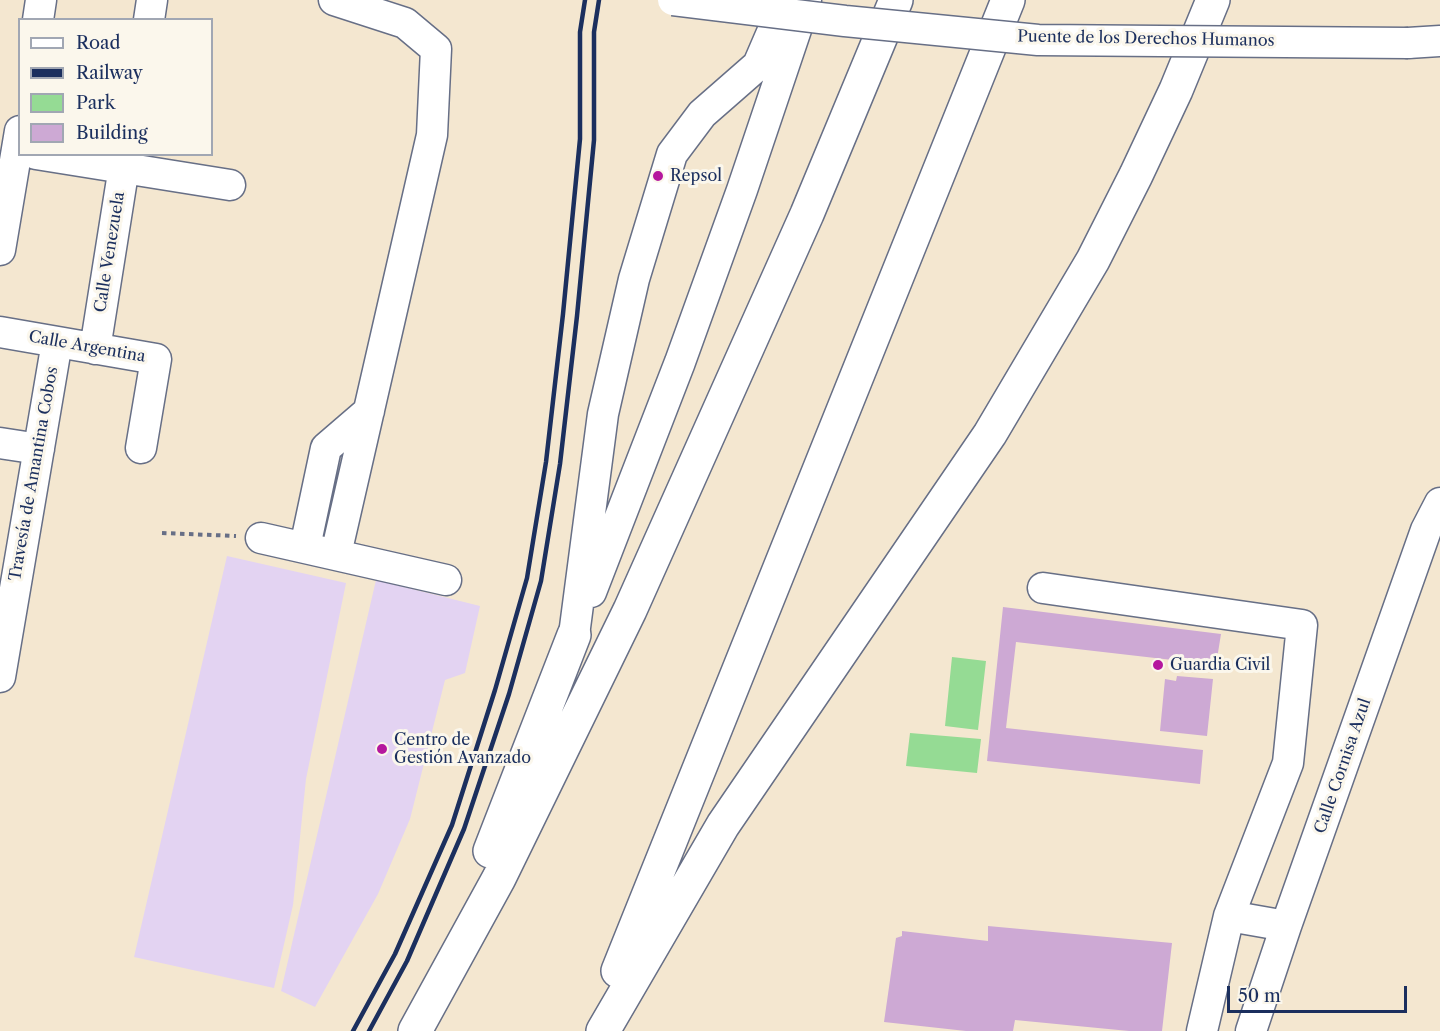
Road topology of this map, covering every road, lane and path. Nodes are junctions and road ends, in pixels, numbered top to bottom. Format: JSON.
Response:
{"nodes":[{"id":1,"x":41,"y":0,"type":"edge"},
{"id":2,"x":152,"y":0,"type":"edge"},
{"id":3,"x":334,"y":0,"type":"edge"},
{"id":4,"x":673,"y":0,"type":"edge"},
{"id":5,"x":786,"y":0,"type":"edge"},
{"id":6,"x":806,"y":0,"type":"edge"},
{"id":7,"x":896,"y":0,"type":"edge"},
{"id":8,"x":1008,"y":0,"type":"edge"},
{"id":9,"x":1213,"y":0,"type":"edge"},
{"id":10,"x":38,"y":18,"type":"edge"},
{"id":11,"x":149,"y":18,"type":"edge"},
{"id":12,"x":1440,"y":41,"type":"edge"},
{"id":13,"x":18,"y":147,"type":"edge"},
{"id":14,"x":87,"y":156,"type":"edge"},
{"id":15,"x":125,"y":161,"type":"edge"},
{"id":16,"x":230,"y":185,"type":"dead end"},
{"id":17,"x":0,"y":250,"type":"edge"},
{"id":18,"x":0,"y":333,"type":"edge"},
{"id":19,"x":57,"y":342,"type":"junction"},
{"id":20,"x":95,"y":349,"type":"junction"},
{"id":21,"x":369,"y":411,"type":"junction"},
{"id":22,"x":0,"y":443,"type":"edge"},
{"id":23,"x":141,"y":448,"type":"dead end"},
{"id":24,"x":39,"y":449,"type":"junction"},
{"id":25,"x":1440,"y":503,"type":"edge"},
{"id":26,"x":1433,"y":529,"type":"edge"},
{"id":27,"x":162,"y":533,"type":"dead end"},
{"id":28,"x":261,"y":537,"type":"joint"},
{"id":29,"x":305,"y":547,"type":"junction"},
{"id":30,"x":336,"y":554,"type":"junction"},
{"id":31,"x":10,"y":555,"type":"edge"},
{"id":32,"x":446,"y":580,"type":"dead end"},
{"id":33,"x":1043,"y":588,"type":"dead end"},
{"id":34,"x":574,"y":635,"type":"junction"},
{"id":35,"x":1,"y":669,"type":"edge"},
{"id":36,"x":1229,"y":916,"type":"junction"},
{"id":37,"x":1286,"y":926,"type":"junction"},
{"id":38,"x":413,"y":1031,"type":"edge"},
{"id":39,"x":594,"y":1031,"type":"edge"},
{"id":40,"x":603,"y":1031,"type":"edge"},
{"id":41,"x":1202,"y":1031,"type":"edge"},
{"id":42,"x":1251,"y":1031,"type":"edge"}],
"edges":[{"from":1,"to":10,"type":"street"},
{"from":2,"to":11,"type":"street"},
{"from":3,"to":21,"type":"street"},
{"from":4,"to":12,"type":"street","name":"Puente de los Derechos Humanos","bridge":true},
{"from":5,"to":34,"type":"street"},
{"from":6,"to":34,"type":"street"},
{"from":7,"to":38,"type":"main road"},
{"from":8,"to":39,"type":"main road"},
{"from":9,"to":40,"type":"main road"},
{"from":13,"to":17,"type":"street"},
{"from":14,"to":15,"type":"street"},
{"from":15,"to":16,"type":"street"},
{"from":15,"to":20,"type":"street","name":"Calle Venezuela"},
{"from":18,"to":19,"type":"street","name":"Calle Argentina"},
{"from":19,"to":20,"type":"street","name":"Calle Argentina"},
{"from":19,"to":24,"type":"street","name":"Travesía de Amantina Cobos"},
{"from":20,"to":23,"type":"street","name":"Calle Argentina"},
{"from":21,"to":29,"type":"street"},
{"from":21,"to":30,"type":"street"},
{"from":22,"to":24,"type":"street"},
{"from":24,"to":31,"type":"street","name":"Travesía de Amantina Cobos"},
{"from":25,"to":26,"type":"street","name":"Calle Cornisa Azul"},
{"from":26,"to":37,"type":"street","name":"Calle Cornisa Azul"},
{"from":27,"to":28,"type":"path"},
{"from":28,"to":29,"type":"street"},
{"from":29,"to":30,"type":"street"},
{"from":30,"to":32,"type":"street"},
{"from":31,"to":35,"type":"street","name":"Travesía de Amantina Cobos"},
{"from":33,"to":36,"type":"street"},
{"from":34,"to":38,"type":"main road"},
{"from":36,"to":37,"type":"street"},
{"from":36,"to":41,"type":"street"},
{"from":37,"to":42,"type":"street","name":"Calle Cornisa Azul"}]}
